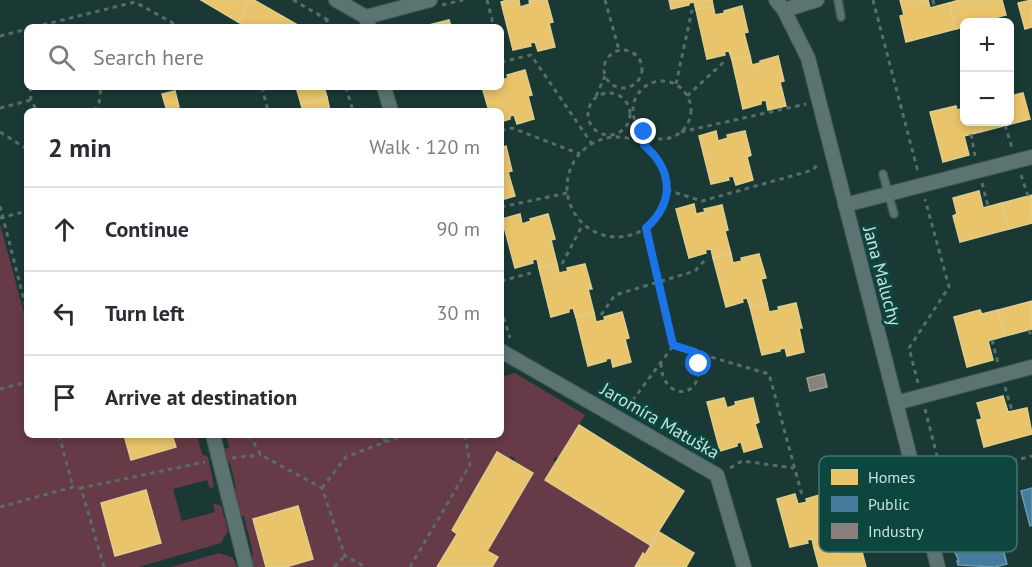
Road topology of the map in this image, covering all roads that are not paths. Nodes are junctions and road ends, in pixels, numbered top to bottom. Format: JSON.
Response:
{"nodes":[{"id":1,"x":336,"y":0,"type":"edge"},
{"id":2,"x":430,"y":0,"type":"edge"},
{"id":3,"x":817,"y":0,"type":"edge"},
{"id":4,"x":837,"y":0,"type":"edge"},
{"id":5,"x":780,"y":5,"type":"edge"},
{"id":6,"x":842,"y":17,"type":"dead end"},
{"id":7,"x":367,"y":22,"type":"edge"},
{"id":8,"x":385,"y":90,"type":"edge"},
{"id":9,"x":390,"y":108,"type":"edge"},
{"id":10,"x":1032,"y":157,"type":"edge"},
{"id":11,"x":883,"y":174,"type":"dead end"},
{"id":12,"x":888,"y":193,"type":"junction"},
{"id":13,"x":845,"y":205,"type":"junction"},
{"id":14,"x":894,"y":214,"type":"dead end"},
{"id":15,"x":504,"y":353,"type":"edge"},
{"id":16,"x":1032,"y":367,"type":"edge"},
{"id":17,"x":896,"y":403,"type":"junction"},
{"id":18,"x":214,"y":438,"type":"edge"},
{"id":19,"x":910,"y":456,"type":"edge"},
{"id":20,"x":934,"y":552,"type":"edge"},
{"id":21,"x":246,"y":567,"type":"edge"},
{"id":22,"x":744,"y":567,"type":"edge"},
{"id":23,"x":938,"y":567,"type":"edge"}],
"edges":[{"from":1,"to":7,"type":"street"},
{"from":2,"to":7,"type":"street"},
{"from":3,"to":5,"type":"street"},
{"from":4,"to":6,"type":"lane"},
{"from":5,"to":13,"type":"street","name":"Jana Maluchy"},
{"from":8,"to":9,"type":"street"},
{"from":10,"to":12,"type":"street"},
{"from":11,"to":12,"type":"lane"},
{"from":12,"to":13,"type":"street"},
{"from":12,"to":14,"type":"lane"},
{"from":13,"to":17,"type":"street","name":"Jana Maluchy"},
{"from":15,"to":22,"type":"street","name":"Jaromíra Matuška"},
{"from":16,"to":17,"type":"street"},
{"from":17,"to":19,"type":"street","name":"Jana Maluchy"},
{"from":18,"to":21,"type":"street"},
{"from":20,"to":23,"type":"street","name":"Jana Maluchy"}]}
